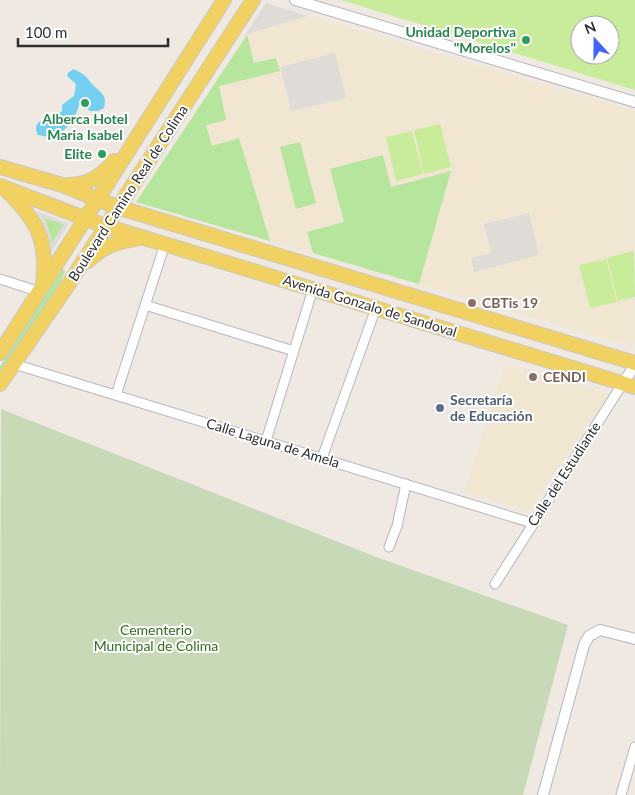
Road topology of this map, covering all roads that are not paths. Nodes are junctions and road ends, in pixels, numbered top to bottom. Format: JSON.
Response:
{"nodes":[{"id":1,"x":224,"y":0,"type":"edge"},
{"id":2,"x":253,"y":0,"type":"edge"},
{"id":3,"x":295,"y":0,"type":"edge"},
{"id":4,"x":635,"y":102,"type":"edge"},
{"id":5,"x":144,"y":126,"type":"junction"},
{"id":6,"x":0,"y":167,"type":"edge"},
{"id":7,"x":62,"y":185,"type":"junction"},
{"id":8,"x":1,"y":186,"type":"edge"},
{"id":9,"x":98,"y":199,"type":"junction"},
{"id":10,"x":117,"y":207,"type":"junction"},
{"id":11,"x":85,"y":218,"type":"junction"},
{"id":12,"x":105,"y":226,"type":"junction"},
{"id":13,"x":143,"y":237,"type":"junction"},
{"id":14,"x":165,"y":244,"type":"junction"},
{"id":15,"x":300,"y":262,"type":"junction"},
{"id":16,"x":0,"y":279,"type":"edge"},
{"id":17,"x":294,"y":283,"type":"junction"},
{"id":18,"x":68,"y":284,"type":"junction"},
{"id":19,"x":313,"y":289,"type":"junction"},
{"id":20,"x":41,"y":290,"type":"junction"},
{"id":21,"x":145,"y":305,"type":"junction"},
{"id":22,"x":376,"y":308,"type":"junction"},
{"id":23,"x":465,"y":312,"type":"junction"},
{"id":24,"x":458,"y":333,"type":"junction"},
{"id":25,"x":294,"y":352,"type":"junction"},
{"id":26,"x":0,"y":353,"type":"edge"},
{"id":27,"x":14,"y":364,"type":"junction"},
{"id":28,"x":635,"y":364,"type":"edge"},
{"id":29,"x":0,"y":384,"type":"edge"},
{"id":30,"x":629,"y":385,"type":"edge"},
{"id":31,"x":116,"y":395,"type":"junction"},
{"id":32,"x":266,"y":441,"type":"junction"},
{"id":33,"x":322,"y":458,"type":"junction"},
{"id":34,"x":406,"y":484,"type":"junction"},
{"id":35,"x":532,"y":523,"type":"junction"},
{"id":36,"x":389,"y":547,"type":"dead end"},
{"id":37,"x":495,"y":584,"type":"dead end"},
{"id":38,"x":635,"y":639,"type":"edge"},
{"id":39,"x":635,"y":747,"type":"edge"},
{"id":40,"x":543,"y":795,"type":"edge"},
{"id":41,"x":621,"y":795,"type":"edge"}],
"edges":[{"from":1,"to":5,"type":"main road","name":"Boulevard Camino Real de Colima"},
{"from":2,"to":10,"type":"main road","name":"Boulevard Camino Real de Colima"},
{"from":3,"to":4,"type":"street"},
{"from":5,"to":7,"type":"main road"},
{"from":5,"to":9,"type":"main road","name":"Boulevard Camino Real de Colima"},
{"from":6,"to":7,"type":"main road","name":"Avenida Gonzalo de Sandoval"},
{"from":7,"to":9,"type":"main road","name":"Avenida Gonzalo de Sandoval"},
{"from":8,"to":11,"type":"main road","name":"Avenida Gonzalo de Sandoval"},
{"from":8,"to":20,"type":"main road"},
{"from":9,"to":10,"type":"main road","name":"Avenida Gonzalo de Sandoval"},
{"from":9,"to":11,"type":"main road","name":"Boulevard Camino Real de Colima"},
{"from":10,"to":12,"type":"main road","name":"Boulevard Camino Real de Colima"},
{"from":10,"to":15,"type":"main road","name":"Avenida Gonzalo de Sandoval"},
{"from":11,"to":12,"type":"main road","name":"Avenida Gonzalo de Sandoval"},
{"from":11,"to":20,"type":"main road","name":"Boulevard Camino Real de Colima"},
{"from":12,"to":13,"type":"main road","name":"Avenida Gonzalo de Sandoval"},
{"from":12,"to":18,"type":"main road","name":"Boulevard Camino Real de Colima"},
{"from":13,"to":14,"type":"main road","name":"Avenida Gonzalo de Sandoval"},
{"from":13,"to":18,"type":"main road"},
{"from":14,"to":17,"type":"main road","name":"Avenida Gonzalo de Sandoval"},
{"from":14,"to":21,"type":"street"},
{"from":15,"to":17,"type":"main road"},
{"from":15,"to":23,"type":"main road","name":"Avenida Gonzalo de Sandoval"},
{"from":16,"to":20,"type":"street"},
{"from":17,"to":19,"type":"main road","name":"Avenida Gonzalo de Sandoval"},
{"from":18,"to":27,"type":"main road","name":"Boulevard Camino Real de Colima"},
{"from":19,"to":22,"type":"main road","name":"Avenida Gonzalo de Sandoval"},
{"from":19,"to":25,"type":"street"},
{"from":20,"to":26,"type":"main road","name":"Boulevard Camino Real de Colima"},
{"from":21,"to":25,"type":"street"},
{"from":21,"to":31,"type":"street"},
{"from":22,"to":24,"type":"main road","name":"Avenida Gonzalo de Sandoval"},
{"from":22,"to":33,"type":"street"},
{"from":23,"to":24,"type":"main road"},
{"from":23,"to":28,"type":"main road","name":"Avenida Gonzalo de Sandoval"},
{"from":24,"to":30,"type":"main road","name":"Avenida Gonzalo de Sandoval"},
{"from":25,"to":32,"type":"street"},
{"from":27,"to":29,"type":"main road","name":"Boulevard Camino Real de Colima"},
{"from":27,"to":31,"type":"street","name":"Calle Laguna de Amela"},
{"from":28,"to":30,"type":"street","name":"Calle del Estudiante"},
{"from":30,"to":35,"type":"street","name":"Calle del Estudiante"},
{"from":31,"to":32,"type":"street","name":"Calle Laguna de Amela"},
{"from":32,"to":33,"type":"street","name":"Calle Laguna de Amela"},
{"from":33,"to":34,"type":"street","name":"Calle Laguna de Amela"},
{"from":34,"to":35,"type":"street","name":"Calle Laguna de Amela"},
{"from":34,"to":36,"type":"street"},
{"from":35,"to":37,"type":"street","name":"Calle del Estudiante"},
{"from":38,"to":40,"type":"street"},
{"from":39,"to":41,"type":"street"}]}
